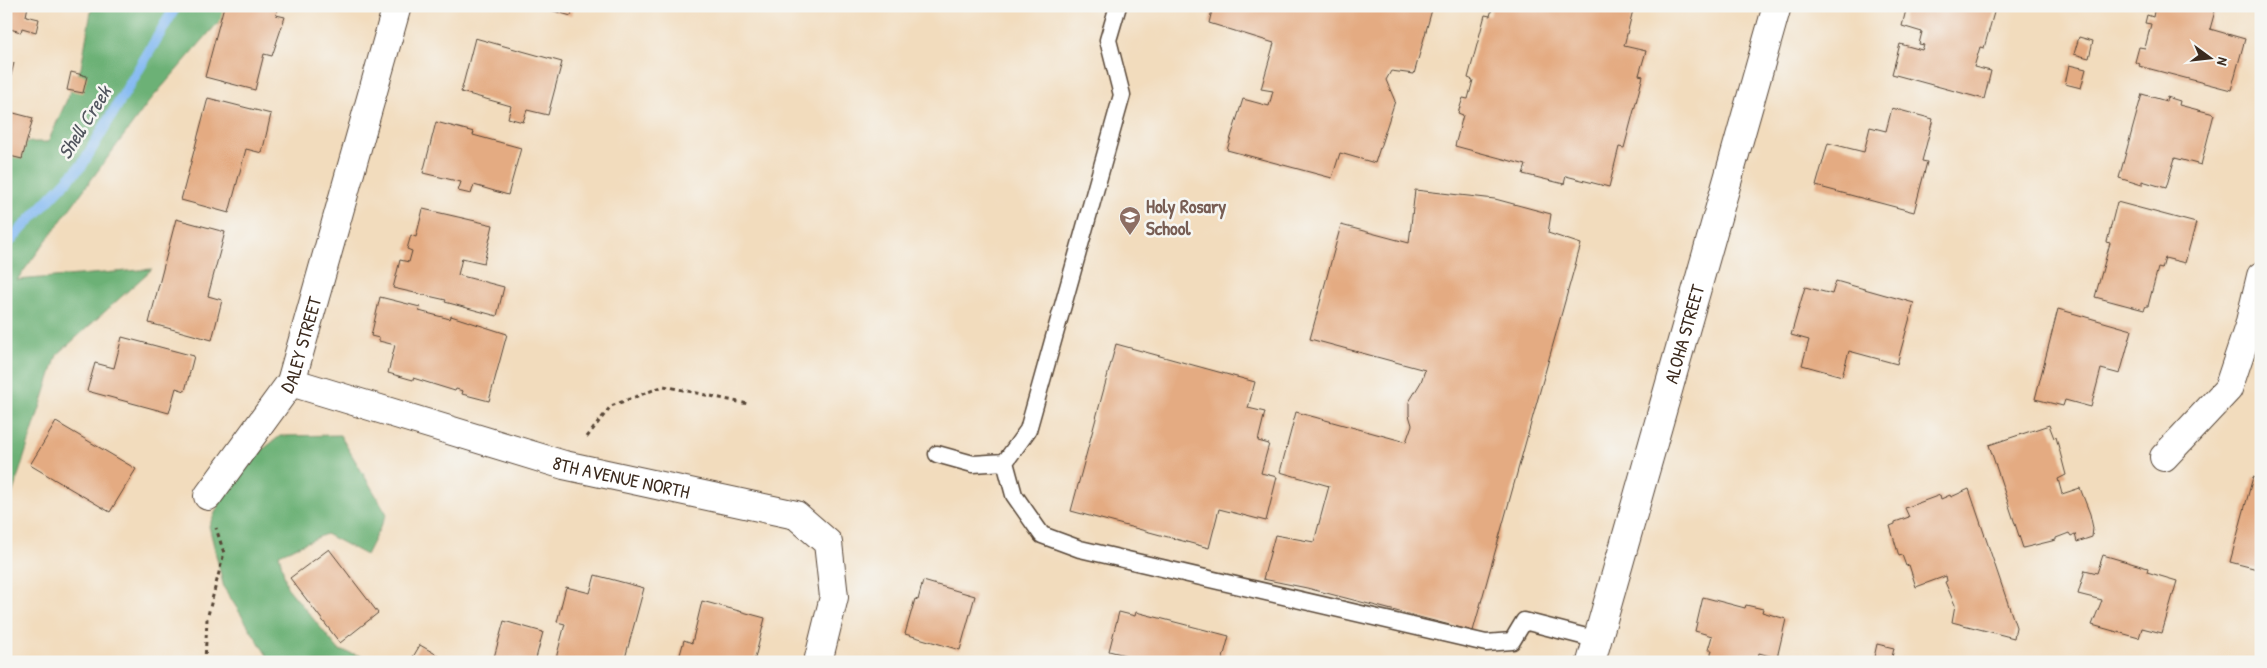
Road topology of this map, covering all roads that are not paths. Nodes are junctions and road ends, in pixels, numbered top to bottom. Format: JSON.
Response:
{"nodes":[{"id":1,"x":397,"y":6,"type":"edge"},
{"id":2,"x":1118,"y":6,"type":"edge"},
{"id":3,"x":1777,"y":6,"type":"edge"},
{"id":4,"x":2261,"y":276,"type":"edge"},
{"id":5,"x":292,"y":382,"type":"junction"},
{"id":6,"x":937,"y":454,"type":"dead end"},
{"id":7,"x":2164,"y":458,"type":"dead end"},
{"id":8,"x":1005,"y":462,"type":"junction"},
{"id":9,"x":208,"y":496,"type":"road end"},
{"id":10,"x":1594,"y":651,"type":"edge"},
{"id":11,"x":818,"y":662,"type":"edge"}],
"edges":[{"from":1,"to":5,"type":"street","name":"DALEY STREET"},
{"from":2,"to":8,"type":"lane"},
{"from":3,"to":10,"type":"street","name":"ALOHA STREET"},
{"from":4,"to":7,"type":"street"},
{"from":5,"to":9,"type":"street","name":"DALEY STREET"},
{"from":5,"to":11,"type":"street","name":"8TH AVENUE NORTH"},
{"from":6,"to":8,"type":"lane"},
{"from":8,"to":10,"type":"lane"}]}
